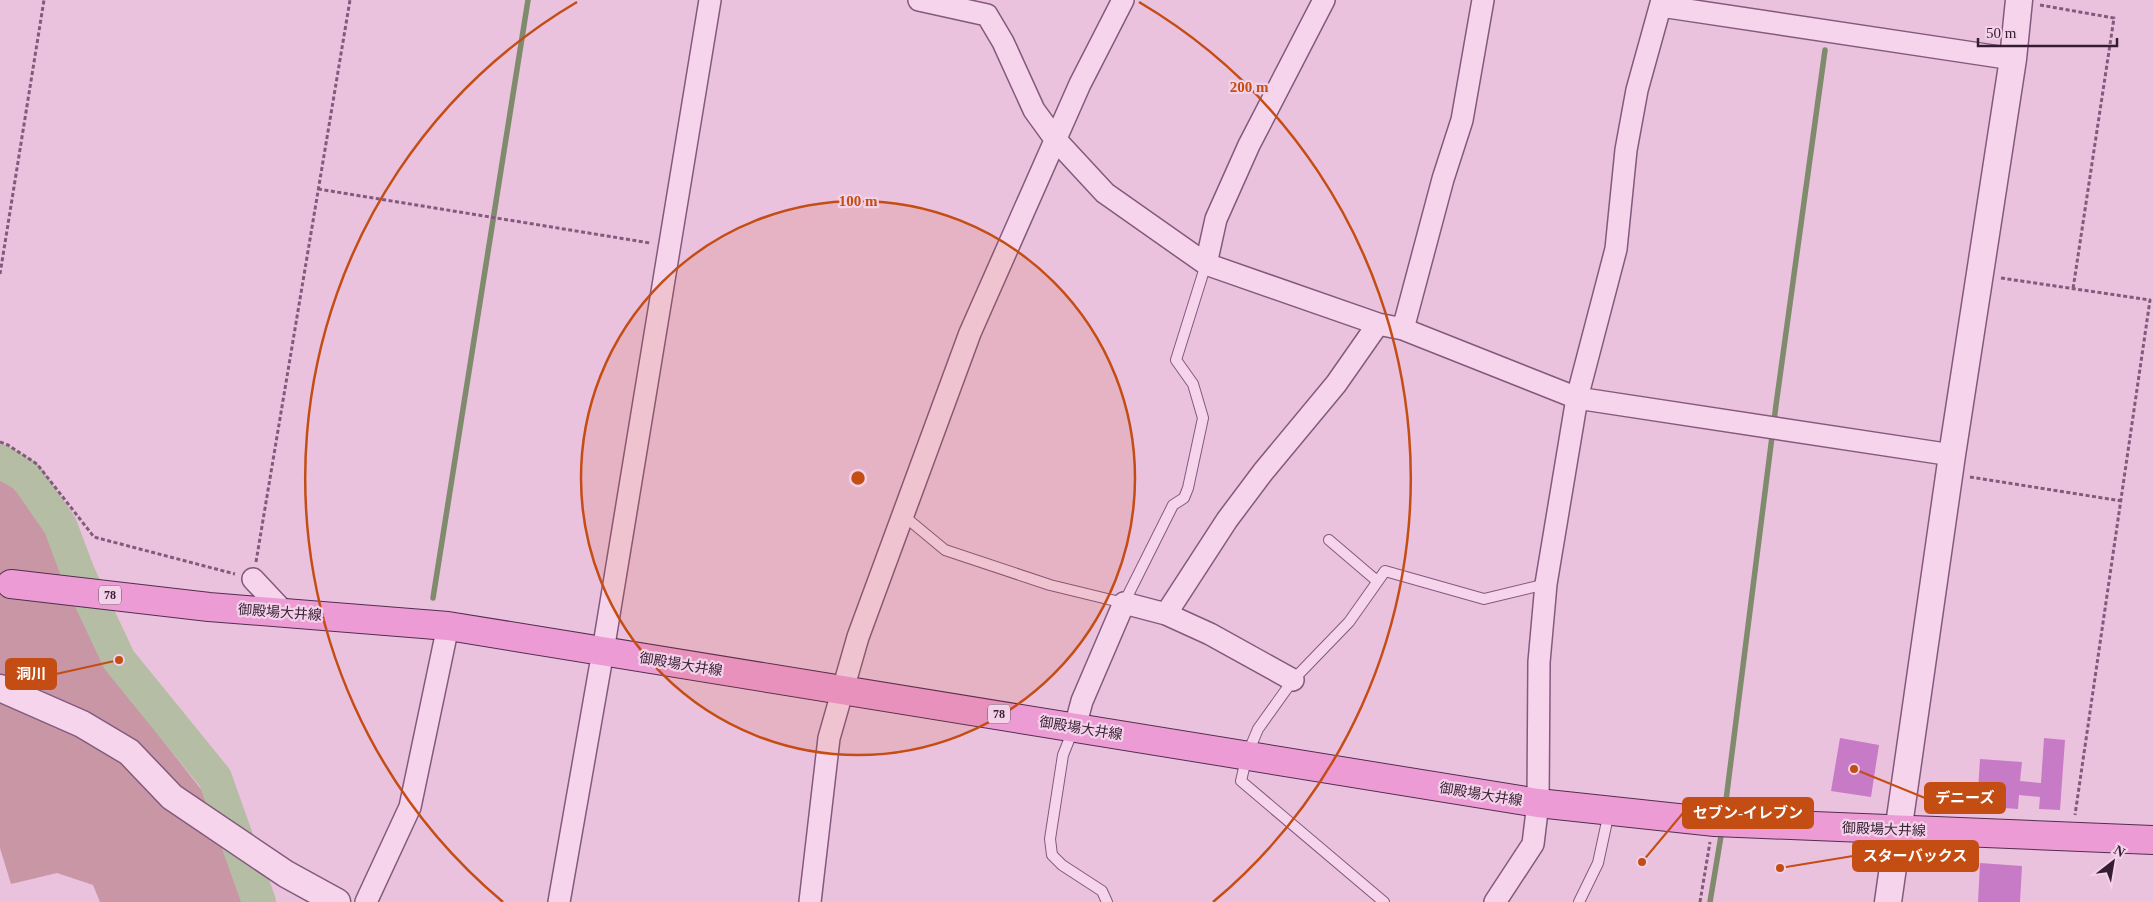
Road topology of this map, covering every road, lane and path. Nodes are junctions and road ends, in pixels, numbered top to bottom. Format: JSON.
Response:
{"nodes":[{"id":1,"x":44,"y":0,"type":"edge"},
{"id":2,"x":350,"y":0,"type":"edge"},
{"id":3,"x":710,"y":0,"type":"edge"},
{"id":4,"x":920,"y":0,"type":"edge"},
{"id":5,"x":1123,"y":0,"type":"edge"},
{"id":6,"x":1324,"y":0,"type":"edge"},
{"id":7,"x":1483,"y":0,"type":"edge"},
{"id":8,"x":2019,"y":1,"type":"edge"},
{"id":9,"x":1662,"y":3,"type":"edge"},
{"id":10,"x":2013,"y":60,"type":"junction"},
{"id":11,"x":1055,"y":139,"type":"junction"},
{"id":12,"x":318,"y":189,"type":"junction"},
{"id":13,"x":669,"y":246,"type":"junction"},
{"id":14,"x":1206,"y":264,"type":"junction"},
{"id":15,"x":0,"y":274,"type":"edge"},
{"id":16,"x":1980,"y":275,"type":"junction"},
{"id":17,"x":2073,"y":289,"type":"junction"},
{"id":18,"x":1378,"y":324,"type":"junction"},
{"id":19,"x":1403,"y":329,"type":"junction"},
{"id":20,"x":1578,"y":398,"type":"junction"},
{"id":21,"x":0,"y":442,"type":"edge"},
{"id":22,"x":1951,"y":464,"type":"junction"},
{"id":23,"x":2122,"y":501,"type":"junction"},
{"id":24,"x":904,"y":516,"type":"junction"},
{"id":25,"x":1329,"y":540,"type":"dead end"},
{"id":26,"x":253,"y":579,"type":"junction"},
{"id":27,"x":1377,"y":582,"type":"junction"},
{"id":28,"x":12,"y":584,"type":"dead end"},
{"id":29,"x":1546,"y":584,"type":"junction"},
{"id":30,"x":1124,"y":603,"type":"junction"},
{"id":31,"x":283,"y":611,"type":"junction"},
{"id":32,"x":1166,"y":614,"type":"junction"},
{"id":33,"x":448,"y":626,"type":"junction"},
{"id":34,"x":603,"y":651,"type":"junction"},
{"id":35,"x":1293,"y":680,"type":"junction"},
{"id":36,"x":0,"y":688,"type":"edge"},
{"id":37,"x":841,"y":689,"type":"junction"},
{"id":38,"x":1074,"y":727,"type":"junction"},
{"id":39,"x":1247,"y":755,"type":"junction"},
{"id":40,"x":1538,"y":803,"type":"junction"},
{"id":41,"x":1609,"y":811,"type":"junction"},
{"id":42,"x":1721,"y":822,"type":"junction"},
{"id":43,"x":1898,"y":829,"type":"junction"},
{"id":44,"x":2072,"y":836,"type":"junction"},
{"id":45,"x":2153,"y":840,"type":"edge"},
{"id":46,"x":336,"y":902,"type":"edge"},
{"id":47,"x":366,"y":902,"type":"edge"},
{"id":48,"x":559,"y":902,"type":"edge"},
{"id":49,"x":810,"y":902,"type":"edge"},
{"id":50,"x":1107,"y":902,"type":"edge"},
{"id":51,"x":1384,"y":902,"type":"edge"},
{"id":52,"x":1495,"y":902,"type":"edge"},
{"id":53,"x":1578,"y":902,"type":"edge"},
{"id":54,"x":1700,"y":902,"type":"edge"},
{"id":55,"x":1888,"y":902,"type":"edge"}],
"edges":[{"from":1,"to":15,"type":"path"},
{"from":2,"to":12,"type":"path"},
{"from":3,"to":13,"type":"street"},
{"from":4,"to":11,"type":"street"},
{"from":5,"to":11,"type":"street"},
{"from":6,"to":14,"type":"street"},
{"from":7,"to":19,"type":"street"},
{"from":8,"to":10,"type":"street"},
{"from":8,"to":17,"type":"path"},
{"from":9,"to":10,"type":"street"},
{"from":9,"to":20,"type":"street"},
{"from":10,"to":16,"type":"street"},
{"from":11,"to":14,"type":"street"},
{"from":11,"to":24,"type":"street"},
{"from":12,"to":13,"type":"path"},
{"from":12,"to":26,"type":"path"},
{"from":13,"to":34,"type":"street"},
{"from":14,"to":18,"type":"street"},
{"from":14,"to":30,"type":"lane"},
{"from":16,"to":17,"type":"path"},
{"from":16,"to":22,"type":"street"},
{"from":17,"to":23,"type":"path"},
{"from":18,"to":19,"type":"street"},
{"from":18,"to":32,"type":"street"},
{"from":19,"to":20,"type":"street"},
{"from":20,"to":22,"type":"street"},
{"from":20,"to":29,"type":"street"},
{"from":21,"to":26,"type":"path"},
{"from":22,"to":23,"type":"path"},
{"from":22,"to":43,"type":"street"},
{"from":23,"to":44,"type":"path"},
{"from":24,"to":30,"type":"lane"},
{"from":24,"to":37,"type":"street"},
{"from":25,"to":27,"type":"lane"},
{"from":26,"to":31,"type":"street"},
{"from":27,"to":29,"type":"lane"},
{"from":27,"to":35,"type":"lane"},
{"from":28,"to":31,"type":"main road","name":"御殿場大井線","number":"78"},
{"from":29,"to":40,"type":"street"},
{"from":30,"to":32,"type":"street"},
{"from":30,"to":38,"type":"street"},
{"from":31,"to":33,"type":"main road","name":"御殿場大井線","number":"78"},
{"from":32,"to":35,"type":"street"},
{"from":33,"to":34,"type":"main road","name":"御殿場大井線","number":"78"},
{"from":33,"to":47,"type":"street"},
{"from":34,"to":37,"type":"main road","name":"御殿場大井線","number":"78"},
{"from":34,"to":48,"type":"street"},
{"from":35,"to":39,"type":"lane"},
{"from":36,"to":46,"type":"street"},
{"from":37,"to":38,"type":"main road","name":"御殿場大井線","number":"78"},
{"from":37,"to":49,"type":"street"},
{"from":38,"to":39,"type":"main road","name":"御殿場大井線","number":"78"},
{"from":38,"to":50,"type":"lane"},
{"from":39,"to":40,"type":"main road","name":"御殿場大井線","number":"78"},
{"from":39,"to":51,"type":"lane"},
{"from":40,"to":41,"type":"main road","name":"御殿場大井線","number":"78"},
{"from":40,"to":52,"type":"street"},
{"from":41,"to":42,"type":"main road","name":"御殿場大井線","number":"78"},
{"from":41,"to":53,"type":"lane"},
{"from":42,"to":43,"type":"main road","name":"御殿場大井線","number":"78"},
{"from":42,"to":54,"type":"path"},
{"from":43,"to":44,"type":"main road","name":"御殿場大井線","number":"78"},
{"from":43,"to":55,"type":"street"},
{"from":44,"to":45,"type":"main road","name":"御殿場大井線","number":"78"}]}
